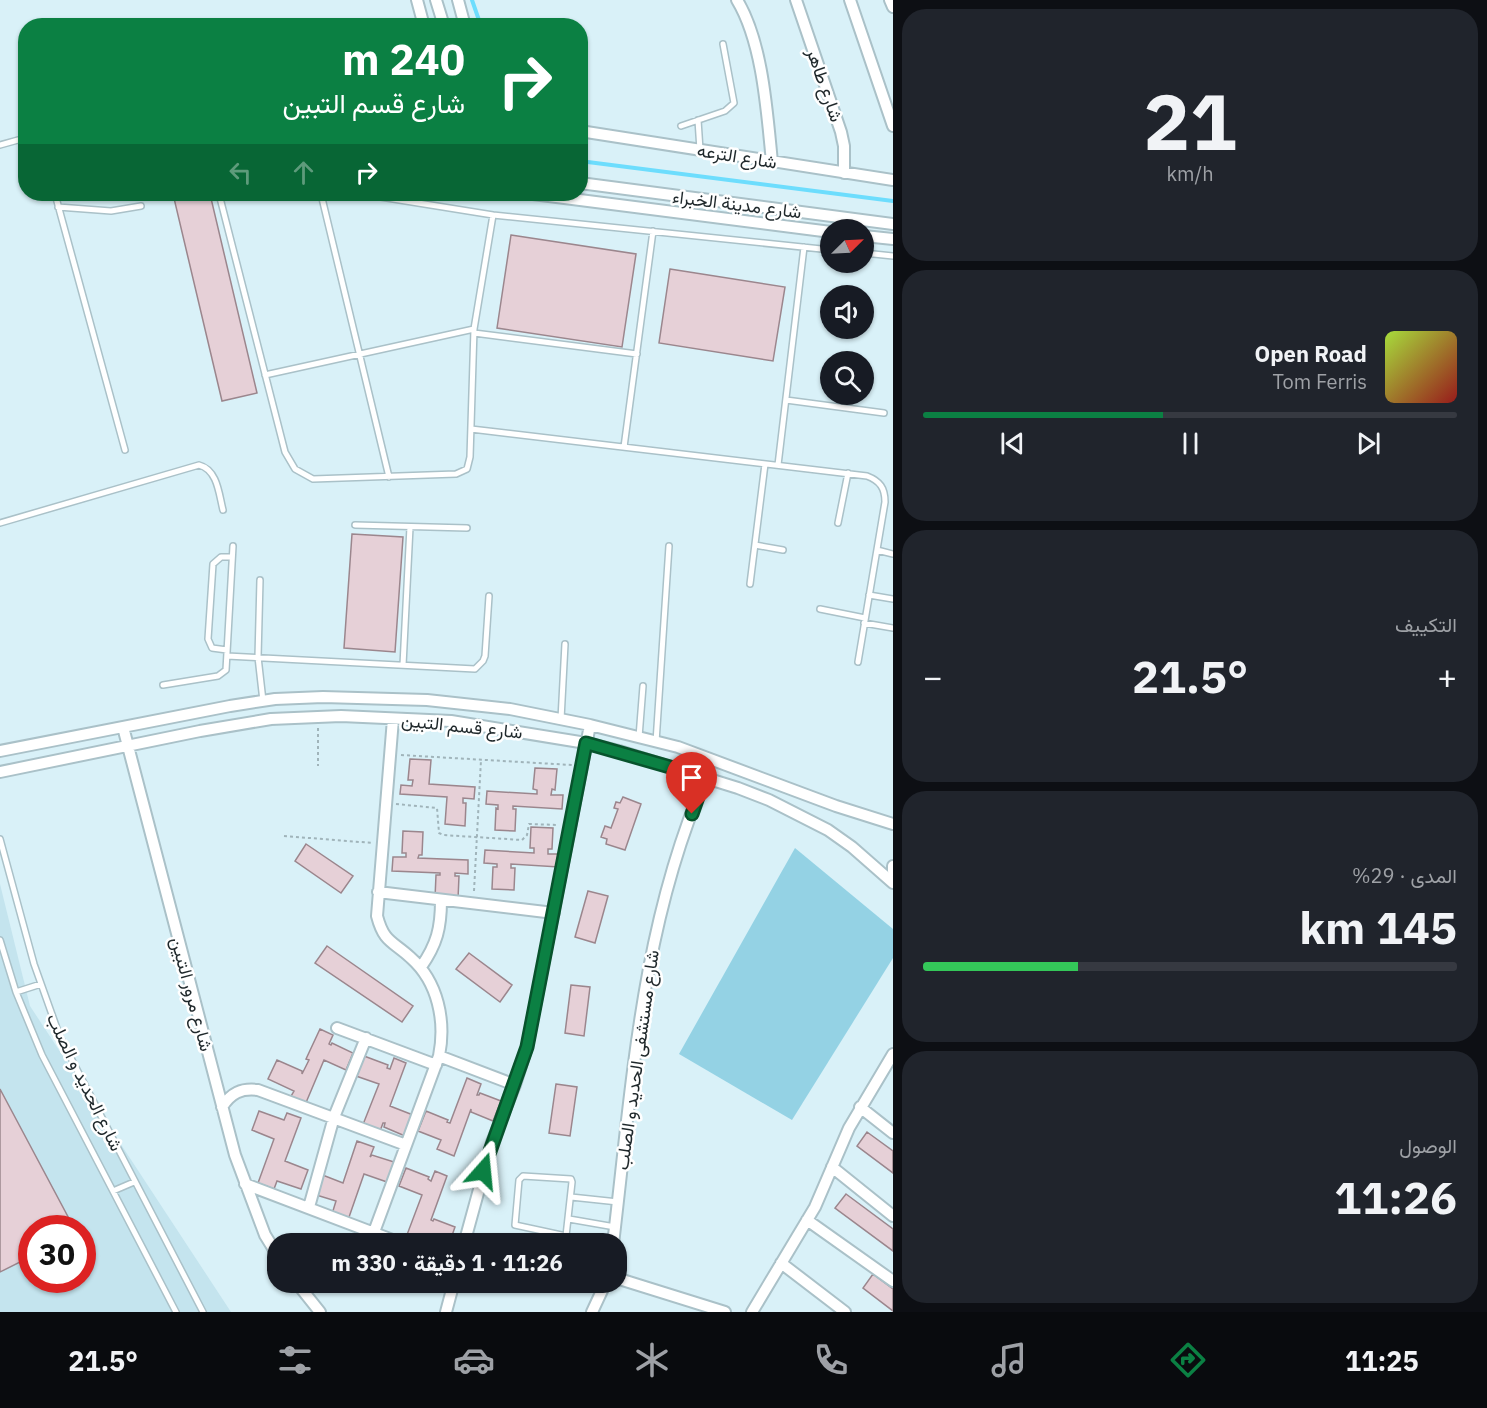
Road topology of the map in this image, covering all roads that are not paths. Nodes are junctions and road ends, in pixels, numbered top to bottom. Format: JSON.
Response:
{"nodes":[{"id":1,"x":417,"y":0,"type":"edge"},
{"id":2,"x":436,"y":0,"type":"edge"},
{"id":3,"x":459,"y":0,"type":"edge"},
{"id":4,"x":751,"y":0,"type":"edge"},
{"id":5,"x":796,"y":0,"type":"edge"},
{"id":6,"x":850,"y":0,"type":"edge"},
{"id":7,"x":890,"y":0,"type":"edge"},
{"id":8,"x":737,"y":1,"type":"edge"},
{"id":9,"x":893,"y":7,"type":"edge"},
{"id":10,"x":422,"y":18,"type":"edge"},
{"id":11,"x":442,"y":18,"type":"edge"},
{"id":12,"x":463,"y":18,"type":"edge"},
{"id":13,"x":723,"y":44,"type":"dead end"},
{"id":14,"x":698,"y":120,"type":"junction"},
{"id":15,"x":681,"y":126,"type":"dead end"},
{"id":16,"x":893,"y":126,"type":"edge"},
{"id":17,"x":588,"y":132,"type":"edge"},
{"id":18,"x":18,"y":140,"type":"edge"},
{"id":19,"x":0,"y":145,"type":"edge"},
{"id":20,"x":700,"y":150,"type":"junction"},
{"id":21,"x":772,"y":162,"type":"junction"},
{"id":22,"x":844,"y":173,"type":"junction"},
{"id":23,"x":893,"y":180,"type":"edge"},
{"id":24,"x":588,"y":184,"type":"edge"},
{"id":25,"x":57,"y":201,"type":"edge"},
{"id":26,"x":221,"y":201,"type":"edge"},
{"id":27,"x":323,"y":201,"type":"edge"},
{"id":28,"x":406,"y":201,"type":"edge"},
{"id":29,"x":588,"y":201,"type":"edge"},
{"id":30,"x":141,"y":206,"type":"dead end"},
{"id":31,"x":58,"y":207,"type":"junction"},
{"id":32,"x":493,"y":215,"type":"junction"},
{"id":33,"x":893,"y":224,"type":"edge"},
{"id":34,"x":820,"y":230,"type":"edge"},
{"id":35,"x":653,"y":231,"type":"junction"},
{"id":36,"x":874,"y":237,"type":"edge"},
{"id":37,"x":893,"y":239,"type":"edge"},
{"id":38,"x":804,"y":247,"type":"junction"},
{"id":39,"x":820,"y":248,"type":"edge"},
{"id":40,"x":874,"y":254,"type":"edge"},
{"id":41,"x":893,"y":256,"type":"edge"},
{"id":42,"x":474,"y":331,"type":"junction"},
{"id":43,"x":360,"y":354,"type":"junction"},
{"id":44,"x":637,"y":354,"type":"junction"},
{"id":45,"x":265,"y":375,"type":"junction"},
{"id":46,"x":786,"y":400,"type":"junction"},
{"id":47,"x":884,"y":413,"type":"dead end"},
{"id":48,"x":471,"y":429,"type":"junction"},
{"id":49,"x":624,"y":447,"type":"junction"},
{"id":50,"x":125,"y":450,"type":"dead end"},
{"id":51,"x":765,"y":464,"type":"junction"},
{"id":52,"x":778,"y":465,"type":"junction"},
{"id":53,"x":848,"y":473,"type":"junction"},
{"id":54,"x":389,"y":477,"type":"junction"},
{"id":55,"x":223,"y":510,"type":"dead end"},
{"id":56,"x":0,"y":523,"type":"edge"},
{"id":57,"x":838,"y":524,"type":"dead end"},
{"id":58,"x":355,"y":525,"type":"dead end"},
{"id":59,"x":410,"y":527,"type":"junction"},
{"id":60,"x":466,"y":528,"type":"dead end"},
{"id":61,"x":755,"y":545,"type":"junction"},
{"id":62,"x":233,"y":546,"type":"dead end"},
{"id":63,"x":669,"y":546,"type":"dead end"},
{"id":64,"x":783,"y":550,"type":"dead end"},
{"id":65,"x":877,"y":550,"type":"junction"},
{"id":66,"x":893,"y":554,"type":"edge"},
{"id":67,"x":232,"y":557,"type":"junction"},
{"id":68,"x":260,"y":580,"type":"dead end"},
{"id":69,"x":750,"y":584,"type":"dead end"},
{"id":70,"x":869,"y":595,"type":"junction"},
{"id":71,"x":489,"y":596,"type":"dead end"},
{"id":72,"x":893,"y":599,"type":"edge"},
{"id":73,"x":820,"y":609,"type":"dead end"},
{"id":74,"x":865,"y":621,"type":"junction"},
{"id":75,"x":893,"y":628,"type":"edge"},
{"id":76,"x":565,"y":644,"type":"dead end"},
{"id":77,"x":227,"y":653,"type":"junction"},
{"id":78,"x":258,"y":657,"type":"junction"},
{"id":79,"x":858,"y":662,"type":"dead end"},
{"id":80,"x":402,"y":665,"type":"junction"},
{"id":81,"x":163,"y":685,"type":"dead end"},
{"id":82,"x":643,"y":686,"type":"dead end"},
{"id":83,"x":263,"y":701,"type":"junction"},
{"id":84,"x":393,"y":719,"type":"junction"},
{"id":85,"x":561,"y":719,"type":"junction"},
{"id":86,"x":590,"y":725,"type":"junction"},
{"id":87,"x":123,"y":727,"type":"junction"},
{"id":88,"x":639,"y":737,"type":"junction"},
{"id":89,"x":656,"y":742,"type":"junction"},
{"id":90,"x":586,"y":743,"type":"junction"},
{"id":91,"x":128,"y":746,"type":"junction"},
{"id":92,"x":0,"y":751,"type":"edge"},
{"id":93,"x":0,"y":772,"type":"edge"},
{"id":94,"x":705,"y":777,"type":"junction"},
{"id":95,"x":893,"y":824,"type":"edge"},
{"id":96,"x":0,"y":839,"type":"edge"},
{"id":97,"x":893,"y":883,"type":"edge"},
{"id":98,"x":378,"y":892,"type":"junction"},
{"id":99,"x":441,"y":900,"type":"junction"},
{"id":100,"x":554,"y":913,"type":"junction"},
{"id":101,"x":0,"y":940,"type":"edge"},
{"id":102,"x":421,"y":967,"type":"junction"},
{"id":103,"x":41,"y":984,"type":"junction"},
{"id":104,"x":16,"y":992,"type":"junction"},
{"id":105,"x":337,"y":1028,"type":"dead end"},
{"id":106,"x":366,"y":1038,"type":"junction"},
{"id":107,"x":893,"y":1054,"type":"edge"},
{"id":108,"x":437,"y":1060,"type":"junction"},
{"id":109,"x":515,"y":1085,"type":"junction"},
{"id":110,"x":222,"y":1107,"type":"junction"},
{"id":111,"x":860,"y":1107,"type":"junction"},
{"id":112,"x":334,"y":1117,"type":"junction"},
{"id":113,"x":893,"y":1133,"type":"edge"},
{"id":114,"x":406,"y":1145,"type":"junction"},
{"id":115,"x":832,"y":1167,"type":"junction"},
{"id":116,"x":134,"y":1182,"type":"junction"},
{"id":117,"x":245,"y":1184,"type":"junction"},
{"id":118,"x":113,"y":1191,"type":"junction"},
{"id":119,"x":571,"y":1197,"type":"junction"},
{"id":120,"x":618,"y":1202,"type":"junction"},
{"id":121,"x":309,"y":1207,"type":"junction"},
{"id":122,"x":893,"y":1216,"type":"edge"},
{"id":123,"x":569,"y":1219,"type":"junction"},
{"id":124,"x":807,"y":1220,"type":"junction"},
{"id":125,"x":615,"y":1227,"type":"junction"},
{"id":126,"x":374,"y":1232,"type":"joint"},
{"id":127,"x":467,"y":1233,"type":"edge"},
{"id":128,"x":614,"y":1233,"type":"edge"},
{"id":129,"x":267,"y":1238,"type":"edge"},
{"id":130,"x":781,"y":1263,"type":"junction"},
{"id":131,"x":627,"y":1281,"type":"edge"},
{"id":132,"x":893,"y":1281,"type":"edge"},
{"id":133,"x":305,"y":1293,"type":"edge"},
{"id":134,"x":451,"y":1293,"type":"edge"},
{"id":135,"x":601,"y":1293,"type":"edge"},
{"id":136,"x":176,"y":1312,"type":"edge"},
{"id":137,"x":203,"y":1312,"type":"edge"},
{"id":138,"x":320,"y":1312,"type":"edge"},
{"id":139,"x":446,"y":1312,"type":"edge"},
{"id":140,"x":592,"y":1312,"type":"edge"},
{"id":141,"x":724,"y":1312,"type":"edge"},
{"id":142,"x":752,"y":1312,"type":"edge"},
{"id":143,"x":845,"y":1312,"type":"edge"}],
"edges":[{"from":1,"to":10,"type":"street"},
{"from":2,"to":11,"type":"street"},
{"from":3,"to":12,"type":"street"},
{"from":4,"to":8,"type":"street"},
{"from":5,"to":22,"type":"street","name":"شارع طاهر"},
{"from":6,"to":16,"type":"street"},
{"from":7,"to":9,"type":"street"},
{"from":8,"to":21,"type":"street"},
{"from":13,"to":14,"type":"lane"},
{"from":14,"to":15,"type":"lane"},
{"from":14,"to":20,"type":"lane"},
{"from":17,"to":20,"type":"street","name":"شارع الترعه"},
{"from":18,"to":19,"type":"lane"},
{"from":20,"to":21,"type":"street","name":"شارع الترعه"},
{"from":21,"to":22,"type":"street","name":"شارع الترعه"},
{"from":22,"to":23,"type":"street","name":"شارع الترعه"},
{"from":24,"to":33,"type":"street","name":"شارع مدينة الخبراء"},
{"from":25,"to":31,"type":"lane"},
{"from":26,"to":45,"type":"lane"},
{"from":27,"to":43,"type":"lane"},
{"from":28,"to":32,"type":"lane"},
{"from":29,"to":34,"type":"street","name":"شارع مدينة الخبراء"},
{"from":30,"to":31,"type":"lane"},
{"from":31,"to":50,"type":"lane"},
{"from":32,"to":35,"type":"lane"},
{"from":32,"to":42,"type":"lane"},
{"from":35,"to":38,"type":"lane"},
{"from":35,"to":44,"type":"lane"},
{"from":36,"to":37,"type":"street"},
{"from":38,"to":39,"type":"lane"},
{"from":38,"to":46,"type":"lane"},
{"from":40,"to":41,"type":"lane"},
{"from":42,"to":43,"type":"lane"},
{"from":42,"to":44,"type":"lane"},
{"from":42,"to":48,"type":"lane"},
{"from":43,"to":45,"type":"lane"},
{"from":43,"to":54,"type":"lane"},
{"from":44,"to":49,"type":"lane"},
{"from":45,"to":54,"type":"lane"},
{"from":46,"to":47,"type":"lane"},
{"from":46,"to":52,"type":"lane"},
{"from":48,"to":49,"type":"lane"},
{"from":48,"to":54,"type":"lane"},
{"from":49,"to":51,"type":"lane"},
{"from":51,"to":52,"type":"lane"},
{"from":51,"to":61,"type":"lane"},
{"from":52,"to":53,"type":"lane"},
{"from":53,"to":57,"type":"lane"},
{"from":53,"to":65,"type":"lane"},
{"from":55,"to":56,"type":"lane"},
{"from":58,"to":59,"type":"lane"},
{"from":59,"to":60,"type":"lane"},
{"from":59,"to":80,"type":"lane"},
{"from":61,"to":64,"type":"lane"},
{"from":61,"to":69,"type":"lane"},
{"from":62,"to":67,"type":"lane"},
{"from":63,"to":89,"type":"lane"},
{"from":65,"to":66,"type":"lane"},
{"from":65,"to":70,"type":"lane"},
{"from":67,"to":77,"type":"lane"},
{"from":67,"to":77,"type":"lane"},
{"from":68,"to":78,"type":"lane"},
{"from":70,"to":72,"type":"lane"},
{"from":70,"to":74,"type":"lane"},
{"from":71,"to":80,"type":"lane"},
{"from":73,"to":74,"type":"lane"},
{"from":74,"to":75,"type":"lane"},
{"from":74,"to":79,"type":"lane"},
{"from":76,"to":85,"type":"lane"},
{"from":77,"to":78,"type":"lane"},
{"from":77,"to":81,"type":"lane"},
{"from":78,"to":80,"type":"lane"},
{"from":78,"to":83,"type":"lane"},
{"from":82,"to":88,"type":"lane"},
{"from":83,"to":85,"type":"street","name":"شارع قسم التبين"},
{"from":83,"to":87,"type":"street","name":"شارع قسم التبين"},
{"from":84,"to":90,"type":"street","name":"شارع قسم التبين"},
{"from":84,"to":91,"type":"street","name":"شارع قسم التبين"},
{"from":84,"to":98,"type":"street"},
{"from":85,"to":86,"type":"street","name":"شارع قسم التبين"},
{"from":86,"to":88,"type":"street","name":"شارع قسم التبين"},
{"from":86,"to":90,"type":"street"},
{"from":87,"to":91,"type":"street","name":"شارع مرور التبين"},
{"from":87,"to":92,"type":"street","name":"شارع قسم التبين"},
{"from":88,"to":89,"type":"street","name":"شارع قسم التبين"},
{"from":89,"to":95,"type":"street","name":"شارع قسم التبين"},
{"from":90,"to":94,"type":"street","name":"شارع قسم التبين"},
{"from":90,"to":100,"type":"street"},
{"from":91,"to":93,"type":"street","name":"شارع قسم التبين"},
{"from":91,"to":110,"type":"street","name":"شارع مرور التبين"},
{"from":94,"to":97,"type":"street","name":"شارع قسم التبين"},
{"from":94,"to":120,"type":"street","name":"شارع مستشفى الحديد و الصلب"},
{"from":96,"to":103,"type":"lane","name":"شارع الحديد و الصلب"},
{"from":98,"to":99,"type":"street"},
{"from":98,"to":102,"type":"street"},
{"from":99,"to":100,"type":"street"},
{"from":99,"to":102,"type":"street"},
{"from":100,"to":109,"type":"street"},
{"from":101,"to":104,"type":"lane","name":"شارع الحديد و الصلب"},
{"from":102,"to":108,"type":"street"},
{"from":103,"to":104,"type":"lane"},
{"from":103,"to":116,"type":"lane","name":"شارع الحديد و الصلب"},
{"from":104,"to":118,"type":"lane","name":"شارع الحديد و الصلب"},
{"from":105,"to":106,"type":"street"},
{"from":106,"to":108,"type":"street"},
{"from":106,"to":112,"type":"street"},
{"from":107,"to":111,"type":"street"},
{"from":108,"to":109,"type":"street"},
{"from":108,"to":114,"type":"street"},
{"from":109,"to":127,"type":"street"},
{"from":110,"to":112,"type":"street"},
{"from":110,"to":117,"type":"street","name":"شارع مرور التبين"},
{"from":111,"to":113,"type":"street"},
{"from":111,"to":115,"type":"street"},
{"from":112,"to":114,"type":"street"},
{"from":112,"to":121,"type":"street"},
{"from":114,"to":126,"type":"street"},
{"from":115,"to":122,"type":"street"},
{"from":115,"to":124,"type":"street"},
{"from":116,"to":118,"type":"lane"},
{"from":116,"to":137,"type":"lane","name":"شارع الحديد و الصلب"},
{"from":117,"to":121,"type":"street"},
{"from":117,"to":129,"type":"street","name":"شارع مرور التبين"},
{"from":118,"to":136,"type":"lane","name":"شارع الحديد و الصلب"},
{"from":119,"to":120,"type":"lane"},
{"from":119,"to":123,"type":"lane"},
{"from":119,"to":123,"type":"lane"},
{"from":120,"to":125,"type":"street","name":"شارع مستشفى الحديد و الصلب"},
{"from":121,"to":126,"type":"street"},
{"from":123,"to":125,"type":"lane"},
{"from":124,"to":130,"type":"street"},
{"from":124,"to":132,"type":"street"},
{"from":125,"to":128,"type":"street","name":"شارع مستشفى الحديد و الصلب"},
{"from":130,"to":142,"type":"street"},
{"from":130,"to":143,"type":"street"},
{"from":131,"to":141,"type":"street"},
{"from":133,"to":138,"type":"street"},
{"from":134,"to":139,"type":"street"},
{"from":135,"to":140,"type":"street"}]}
